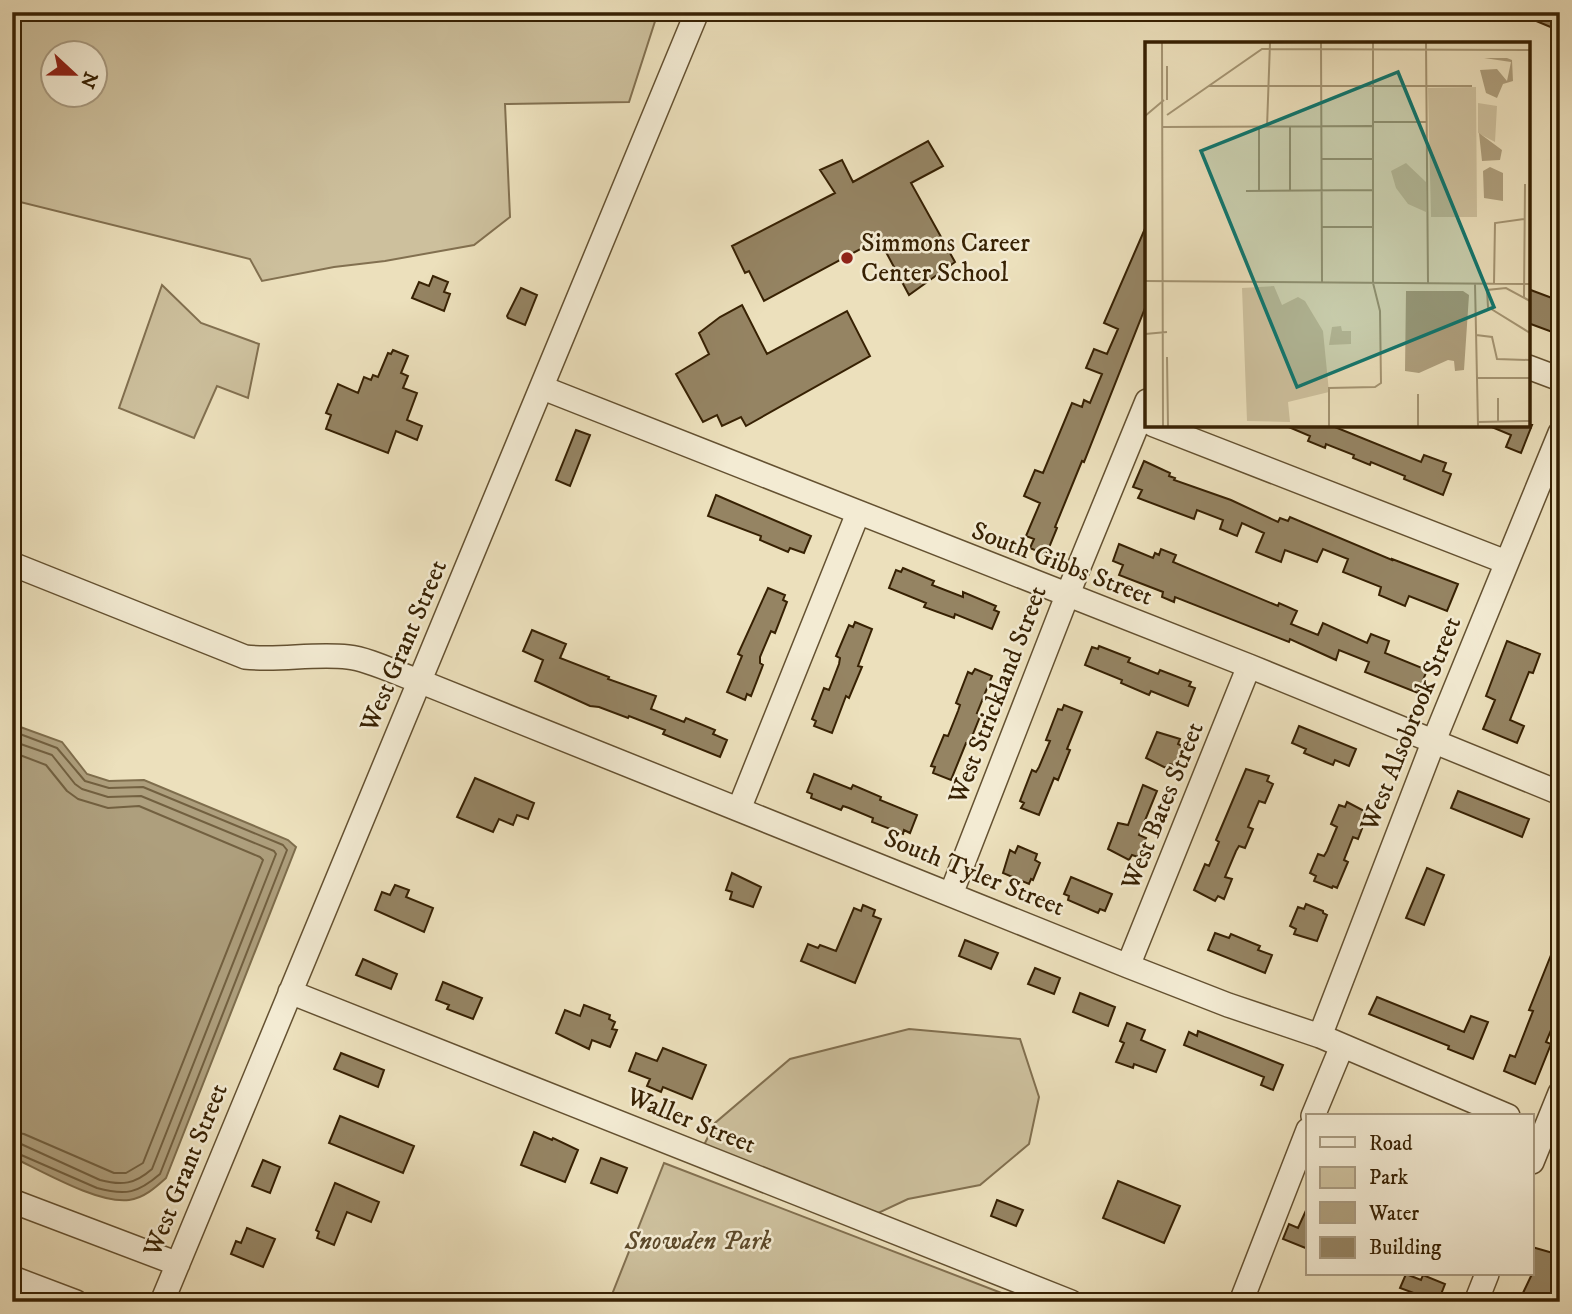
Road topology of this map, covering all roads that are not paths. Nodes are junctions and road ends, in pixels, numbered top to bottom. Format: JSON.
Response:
{"nodes":[{"id":1,"x":697,"y":12,"type":"edge"},
{"id":2,"x":1530,"y":368,"type":"edge"},
{"id":3,"x":1560,"y":379,"type":"edge"},
{"id":4,"x":543,"y":388,"type":"junction"},
{"id":5,"x":1145,"y":421,"type":"edge"},
{"id":6,"x":1172,"y":427,"type":"edge"},
{"id":7,"x":1560,"y":435,"type":"edge"},
{"id":8,"x":858,"y":513,"type":"junction"},
{"id":9,"x":1506,"y":562,"type":"junction"},
{"id":10,"x":12,"y":564,"type":"edge"},
{"id":11,"x":1067,"y":596,"type":"junction"},
{"id":12,"x":1249,"y":666,"type":"junction"},
{"id":13,"x":419,"y":681,"type":"junction"},
{"id":14,"x":1433,"y":743,"type":"junction"},
{"id":15,"x":1560,"y":793,"type":"edge"},
{"id":16,"x":739,"y":809,"type":"junction"},
{"id":17,"x":951,"y":894,"type":"junction"},
{"id":18,"x":1128,"y":966,"type":"junction"},
{"id":19,"x":290,"y":992,"type":"junction"},
{"id":20,"x":1320,"y":1036,"type":"junction"},
{"id":21,"x":1342,"y":1046,"type":"junction"},
{"id":22,"x":1560,"y":1093,"type":"edge"},
{"id":23,"x":1314,"y":1114,"type":"edge"},
{"id":24,"x":1503,"y":1114,"type":"edge"},
{"id":25,"x":1545,"y":1131,"type":"edge"},
{"id":26,"x":1306,"y":1134,"type":"edge"},
{"id":27,"x":1534,"y":1158,"type":"edge"},
{"id":28,"x":12,"y":1201,"type":"edge"},
{"id":29,"x":178,"y":1264,"type":"junction"},
{"id":30,"x":1486,"y":1276,"type":"edge"},
{"id":31,"x":12,"y":1281,"type":"edge"},
{"id":32,"x":76,"y":1302,"type":"edge"},
{"id":33,"x":162,"y":1302,"type":"edge"},
{"id":34,"x":1071,"y":1302,"type":"edge"},
{"id":35,"x":1241,"y":1302,"type":"edge"},
{"id":36,"x":1476,"y":1302,"type":"edge"}],
"edges":[{"from":1,"to":4,"type":"street","name":"West Grant Street"},
{"from":2,"to":3,"type":"street"},
{"from":4,"to":8,"type":"street","name":"South Gibbs Street"},
{"from":4,"to":13,"type":"street","name":"West Grant Street"},
{"from":5,"to":11,"type":"street","name":"West Strickland Street"},
{"from":6,"to":9,"type":"street"},
{"from":7,"to":9,"type":"street","name":"West Alsobrook Street"},
{"from":8,"to":11,"type":"street","name":"South Gibbs Street"},
{"from":8,"to":16,"type":"street"},
{"from":9,"to":14,"type":"street","name":"West Alsobrook Street"},
{"from":10,"to":13,"type":"street","name":"South Tyler Street"},
{"from":11,"to":12,"type":"street","name":"South Gibbs Street"},
{"from":11,"to":17,"type":"street","name":"West Strickland Street"},
{"from":12,"to":14,"type":"street","name":"South Gibbs Street"},
{"from":12,"to":18,"type":"street","name":"West Bates Street"},
{"from":13,"to":16,"type":"street","name":"South Tyler Street"},
{"from":13,"to":19,"type":"street","name":"West Grant Street"},
{"from":14,"to":15,"type":"street","name":"South Gibbs Street"},
{"from":14,"to":20,"type":"street","name":"West Alsobrook Street"},
{"from":16,"to":17,"type":"street","name":"South Tyler Street"},
{"from":17,"to":18,"type":"street","name":"South Tyler Street"},
{"from":18,"to":20,"type":"street","name":"South Tyler Street"},
{"from":19,"to":29,"type":"street","name":"West Grant Street"},
{"from":19,"to":34,"type":"street","name":"Waller Street"},
{"from":20,"to":21,"type":"street","name":"South Tyler Street"},
{"from":21,"to":23,"type":"street"},
{"from":21,"to":24,"type":"street","name":"South Tyler Street"},
{"from":22,"to":25,"type":"street"},
{"from":25,"to":27,"type":"street"},
{"from":26,"to":35,"type":"street"},
{"from":28,"to":29,"type":"street"},
{"from":29,"to":33,"type":"street","name":"West Grant Street"},
{"from":30,"to":36,"type":"street"},
{"from":31,"to":32,"type":"street"}]}
